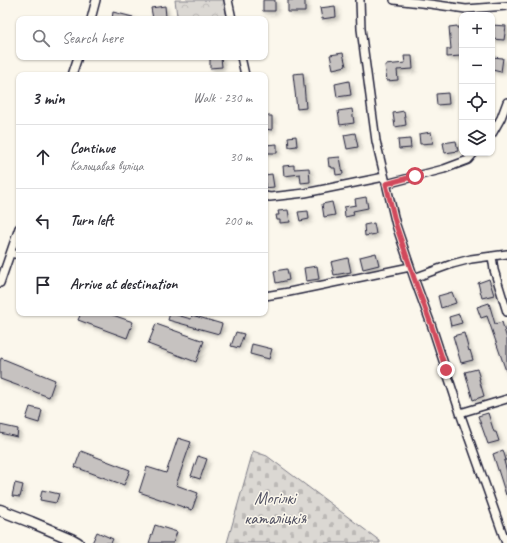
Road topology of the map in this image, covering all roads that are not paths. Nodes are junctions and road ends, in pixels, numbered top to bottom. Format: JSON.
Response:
{"nodes":[{"id":1,"x":96,"y":0,"type":"edge"},
{"id":2,"x":228,"y":0,"type":"edge"},
{"id":3,"x":360,"y":0,"type":"edge"},
{"id":4,"x":394,"y":0,"type":"edge"},
{"id":5,"x":507,"y":6,"type":"edge"},
{"id":6,"x":92,"y":16,"type":"edge"},
{"id":7,"x":231,"y":16,"type":"edge"},
{"id":8,"x":77,"y":60,"type":"edge"},
{"id":9,"x":241,"y":60,"type":"edge"},
{"id":10,"x":73,"y":72,"type":"edge"},
{"id":11,"x":244,"y":72,"type":"edge"},
{"id":12,"x":507,"y":102,"type":"edge"},
{"id":13,"x":495,"y":129,"type":"edge"},
{"id":14,"x":471,"y":156,"type":"edge"},
{"id":15,"x":385,"y":180,"type":"junction"},
{"id":16,"x":268,"y":197,"type":"edge"},
{"id":17,"x":16,"y":237,"type":"edge"},
{"id":18,"x":11,"y":253,"type":"junction"},
{"id":19,"x":16,"y":254,"type":"edge"},
{"id":20,"x":507,"y":254,"type":"edge"},
{"id":21,"x":492,"y":256,"type":"junction"},
{"id":22,"x":410,"y":267,"type":"junction"},
{"id":23,"x":414,"y":278,"type":"junction"},
{"id":24,"x":0,"y":282,"type":"edge"},
{"id":25,"x":268,"y":296,"type":"edge"},
{"id":26,"x":507,"y":312,"type":"edge"},
{"id":27,"x":507,"y":399,"type":"edge"},
{"id":28,"x":460,"y":413,"type":"junction"},
{"id":29,"x":0,"y":510,"type":"edge"},
{"id":30,"x":78,"y":543,"type":"edge"},
{"id":31,"x":506,"y":543,"type":"edge"}],
"edges":[{"from":1,"to":6,"type":"street"},
{"from":2,"to":7,"type":"street"},
{"from":3,"to":15,"type":"street"},
{"from":4,"to":5,"type":"street"},
{"from":8,"to":10,"type":"street"},
{"from":9,"to":11,"type":"street"},
{"from":12,"to":13,"type":"street"},
{"from":14,"to":15,"type":"street"},
{"from":15,"to":16,"type":"street"},
{"from":15,"to":22,"type":"street"},
{"from":17,"to":18,"type":"street"},
{"from":18,"to":19,"type":"street"},
{"from":18,"to":24,"type":"street"},
{"from":20,"to":21,"type":"street"},
{"from":21,"to":23,"type":"street"},
{"from":21,"to":26,"type":"street"},
{"from":22,"to":23,"type":"street"},
{"from":22,"to":25,"type":"street"},
{"from":23,"to":28,"type":"street"},
{"from":27,"to":28,"type":"street"},
{"from":28,"to":31,"type":"street"},
{"from":29,"to":30,"type":"highway"}]}
